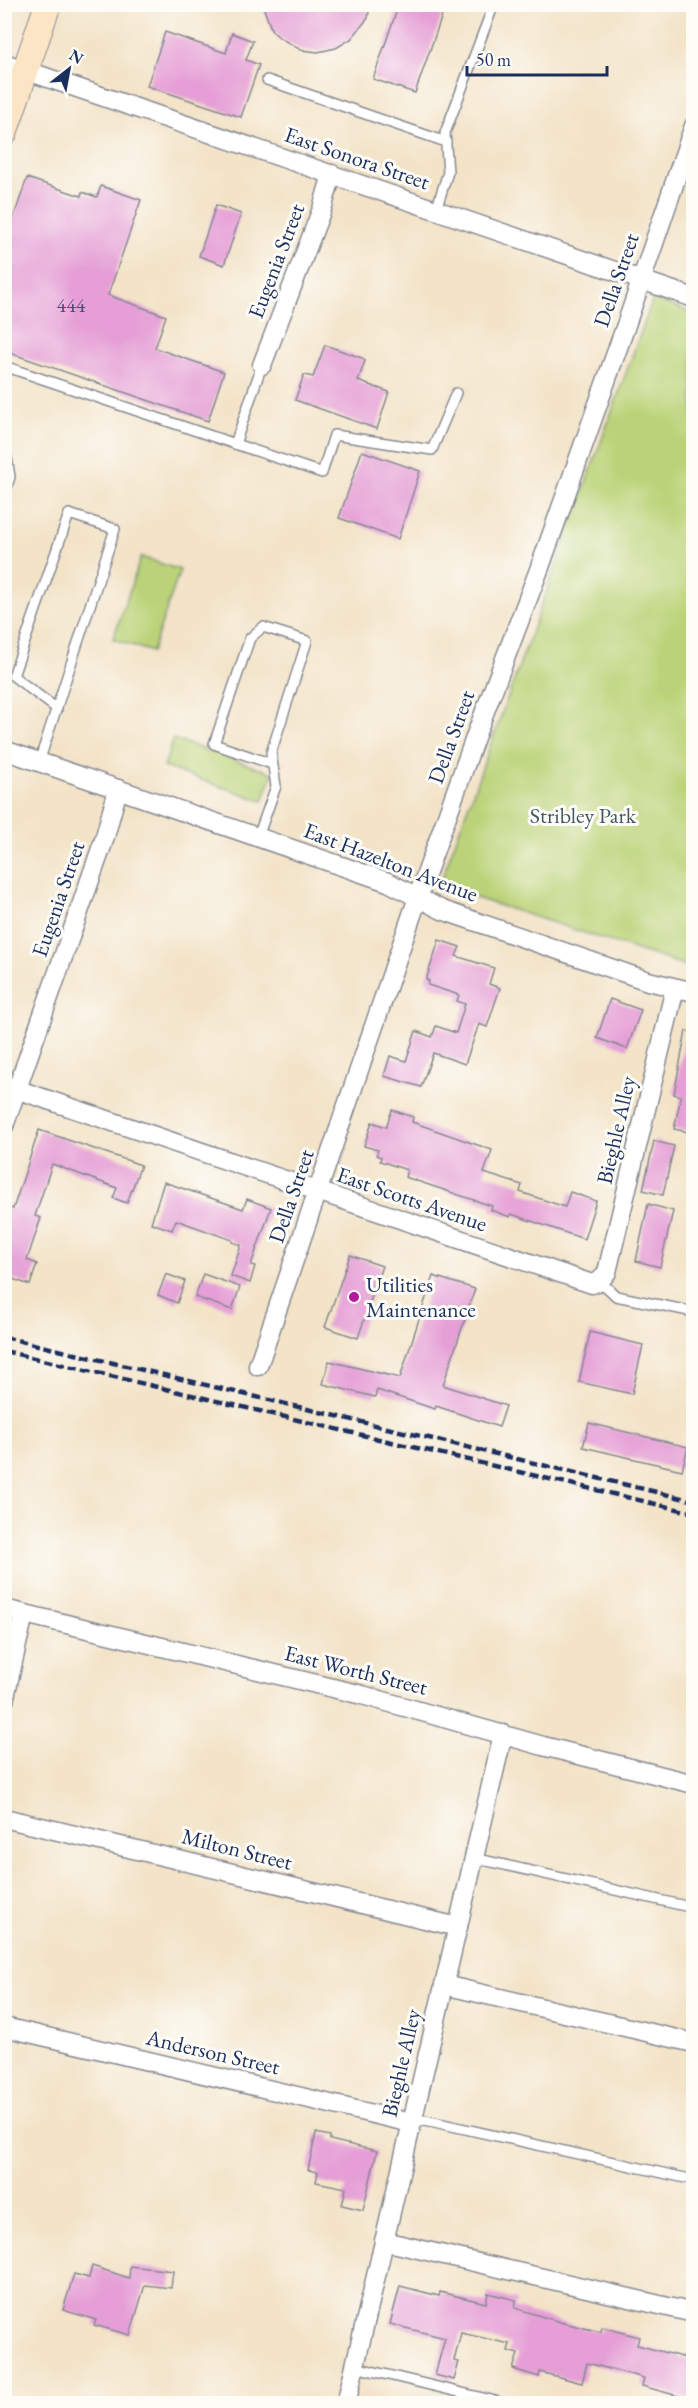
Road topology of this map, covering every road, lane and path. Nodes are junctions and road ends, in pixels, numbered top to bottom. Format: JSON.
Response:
{"nodes":[{"id":1,"x":48,"y":4,"type":"edge"},
{"id":2,"x":494,"y":4,"type":"edge"},
{"id":3,"x":15,"y":66,"type":"edge"},
{"id":4,"x":267,"y":80,"type":"dead end"},
{"id":5,"x":693,"y":126,"type":"edge"},
{"id":6,"x":4,"y":134,"type":"edge"},
{"id":7,"x":446,"y":142,"type":"junction"},
{"id":8,"x":332,"y":174,"type":"junction"},
{"id":9,"x":436,"y":210,"type":"junction"},
{"id":10,"x":641,"y":280,"type":"junction"},
{"id":11,"x":693,"y":298,"type":"edge"},
{"id":12,"x":262,"y":365,"type":"joint"},
{"id":13,"x":4,"y":366,"type":"edge"},
{"id":14,"x":456,"y":393,"type":"dead end"},
{"id":15,"x":4,"y":440,"type":"edge"},
{"id":16,"x":235,"y":444,"type":"junction"},
{"id":17,"x":4,"y":496,"type":"edge"},
{"id":18,"x":57,"y":709,"type":"junction"},
{"id":19,"x":4,"y":750,"type":"edge"},
{"id":20,"x":39,"y":762,"type":"junction"},
{"id":21,"x":272,"y":765,"type":"junction"},
{"id":22,"x":118,"y":789,"type":"junction"},
{"id":23,"x":258,"y":837,"type":"junction"},
{"id":24,"x":418,"y":897,"type":"junction"},
{"id":25,"x":675,"y":988,"type":"junction"},
{"id":26,"x":693,"y":992,"type":"edge"},
{"id":27,"x":11,"y":1088,"type":"edge"},
{"id":28,"x":4,"y":1125,"type":"edge"},
{"id":29,"x":318,"y":1193,"type":"junction"},
{"id":30,"x":600,"y":1281,"type":"junction"},
{"id":31,"x":693,"y":1312,"type":"edge"},
{"id":32,"x":258,"y":1366,"type":"dead end"},
{"id":33,"x":4,"y":1609,"type":"edge"},
{"id":34,"x":24,"y":1614,"type":"junction"},
{"id":35,"x":4,"y":1701,"type":"edge"},
{"id":36,"x":503,"y":1734,"type":"junction"},
{"id":37,"x":693,"y":1784,"type":"edge"},
{"id":38,"x":4,"y":1818,"type":"edge"},
{"id":39,"x":474,"y":1858,"type":"junction"},
{"id":40,"x":693,"y":1908,"type":"edge"},
{"id":41,"x":458,"y":1927,"type":"junction"},
{"id":42,"x":444,"y":1985,"type":"junction"},
{"id":43,"x":4,"y":2027,"type":"edge"},
{"id":44,"x":693,"y":2043,"type":"edge"},
{"id":45,"x":411,"y":2123,"type":"junction"},
{"id":46,"x":693,"y":2180,"type":"edge"},
{"id":47,"x":384,"y":2241,"type":"junction"},
{"id":48,"x":693,"y":2313,"type":"edge"},
{"id":49,"x":355,"y":2367,"type":"junction"},
{"id":50,"x":346,"y":2403,"type":"edge"},
{"id":51,"x":507,"y":2403,"type":"edge"}],
"edges":[{"from":1,"to":3,"type":"main road"},
{"from":2,"to":7,"type":"lane"},
{"from":3,"to":6,"type":"main road"},
{"from":3,"to":8,"type":"street","name":"East Sonora Street"},
{"from":4,"to":7,"type":"lane"},
{"from":5,"to":10,"type":"street","name":"Della Street"},
{"from":7,"to":9,"type":"lane"},
{"from":8,"to":9,"type":"street","name":"East Sonora Street"},
{"from":8,"to":12,"type":"street","name":"Eugenia Street"},
{"from":9,"to":10,"type":"street","name":"East Sonora Street"},
{"from":10,"to":11,"type":"street","name":"East Sonora Street"},
{"from":10,"to":24,"type":"street","name":"Della Street"},
{"from":12,"to":16,"type":"lane"},
{"from":13,"to":16,"type":"lane"},
{"from":14,"to":16,"type":"lane"},
{"from":15,"to":17,"type":"lane"},
{"from":18,"to":18,"type":"lane"},
{"from":18,"to":20,"type":"lane"},
{"from":19,"to":20,"type":"street","name":"East Hazelton Avenue"},
{"from":20,"to":22,"type":"street","name":"East Hazelton Avenue"},
{"from":21,"to":21,"type":"lane"},
{"from":21,"to":23,"type":"lane"},
{"from":22,"to":23,"type":"street","name":"East Hazelton Avenue"},
{"from":22,"to":27,"type":"street","name":"Eugenia Street"},
{"from":23,"to":24,"type":"street","name":"East Hazelton Avenue"},
{"from":24,"to":25,"type":"street","name":"East Hazelton Avenue"},
{"from":24,"to":29,"type":"street","name":"Della Street"},
{"from":25,"to":26,"type":"street","name":"East Hazelton Avenue"},
{"from":25,"to":30,"type":"street","name":"Bieghle Alley"},
{"from":27,"to":28,"type":"street","name":"Eugenia Street"},
{"from":27,"to":29,"type":"street","name":"East Scotts Avenue"},
{"from":29,"to":30,"type":"street","name":"East Scotts Avenue"},
{"from":29,"to":32,"type":"street","name":"Della Street"},
{"from":30,"to":31,"type":"lane"},
{"from":33,"to":34,"type":"street","name":"East Worth Street"},
{"from":34,"to":35,"type":"street"},
{"from":34,"to":36,"type":"street","name":"East Worth Street"},
{"from":36,"to":37,"type":"street","name":"East Worth Street"},
{"from":36,"to":39,"type":"street","name":"Bieghle Alley"},
{"from":38,"to":41,"type":"street","name":"Milton Street"},
{"from":39,"to":40,"type":"lane"},
{"from":39,"to":41,"type":"street","name":"Bieghle Alley"},
{"from":41,"to":42,"type":"street","name":"Bieghle Alley"},
{"from":42,"to":44,"type":"street"},
{"from":42,"to":45,"type":"street","name":"Bieghle Alley"},
{"from":43,"to":45,"type":"street","name":"Anderson Street"},
{"from":45,"to":46,"type":"lane"},
{"from":45,"to":47,"type":"street","name":"Bieghle Alley"},
{"from":47,"to":48,"type":"street"},
{"from":47,"to":49,"type":"street","name":"Bieghle Alley"},
{"from":49,"to":50,"type":"street","name":"Bieghle Alley"},
{"from":49,"to":51,"type":"lane"}]}
